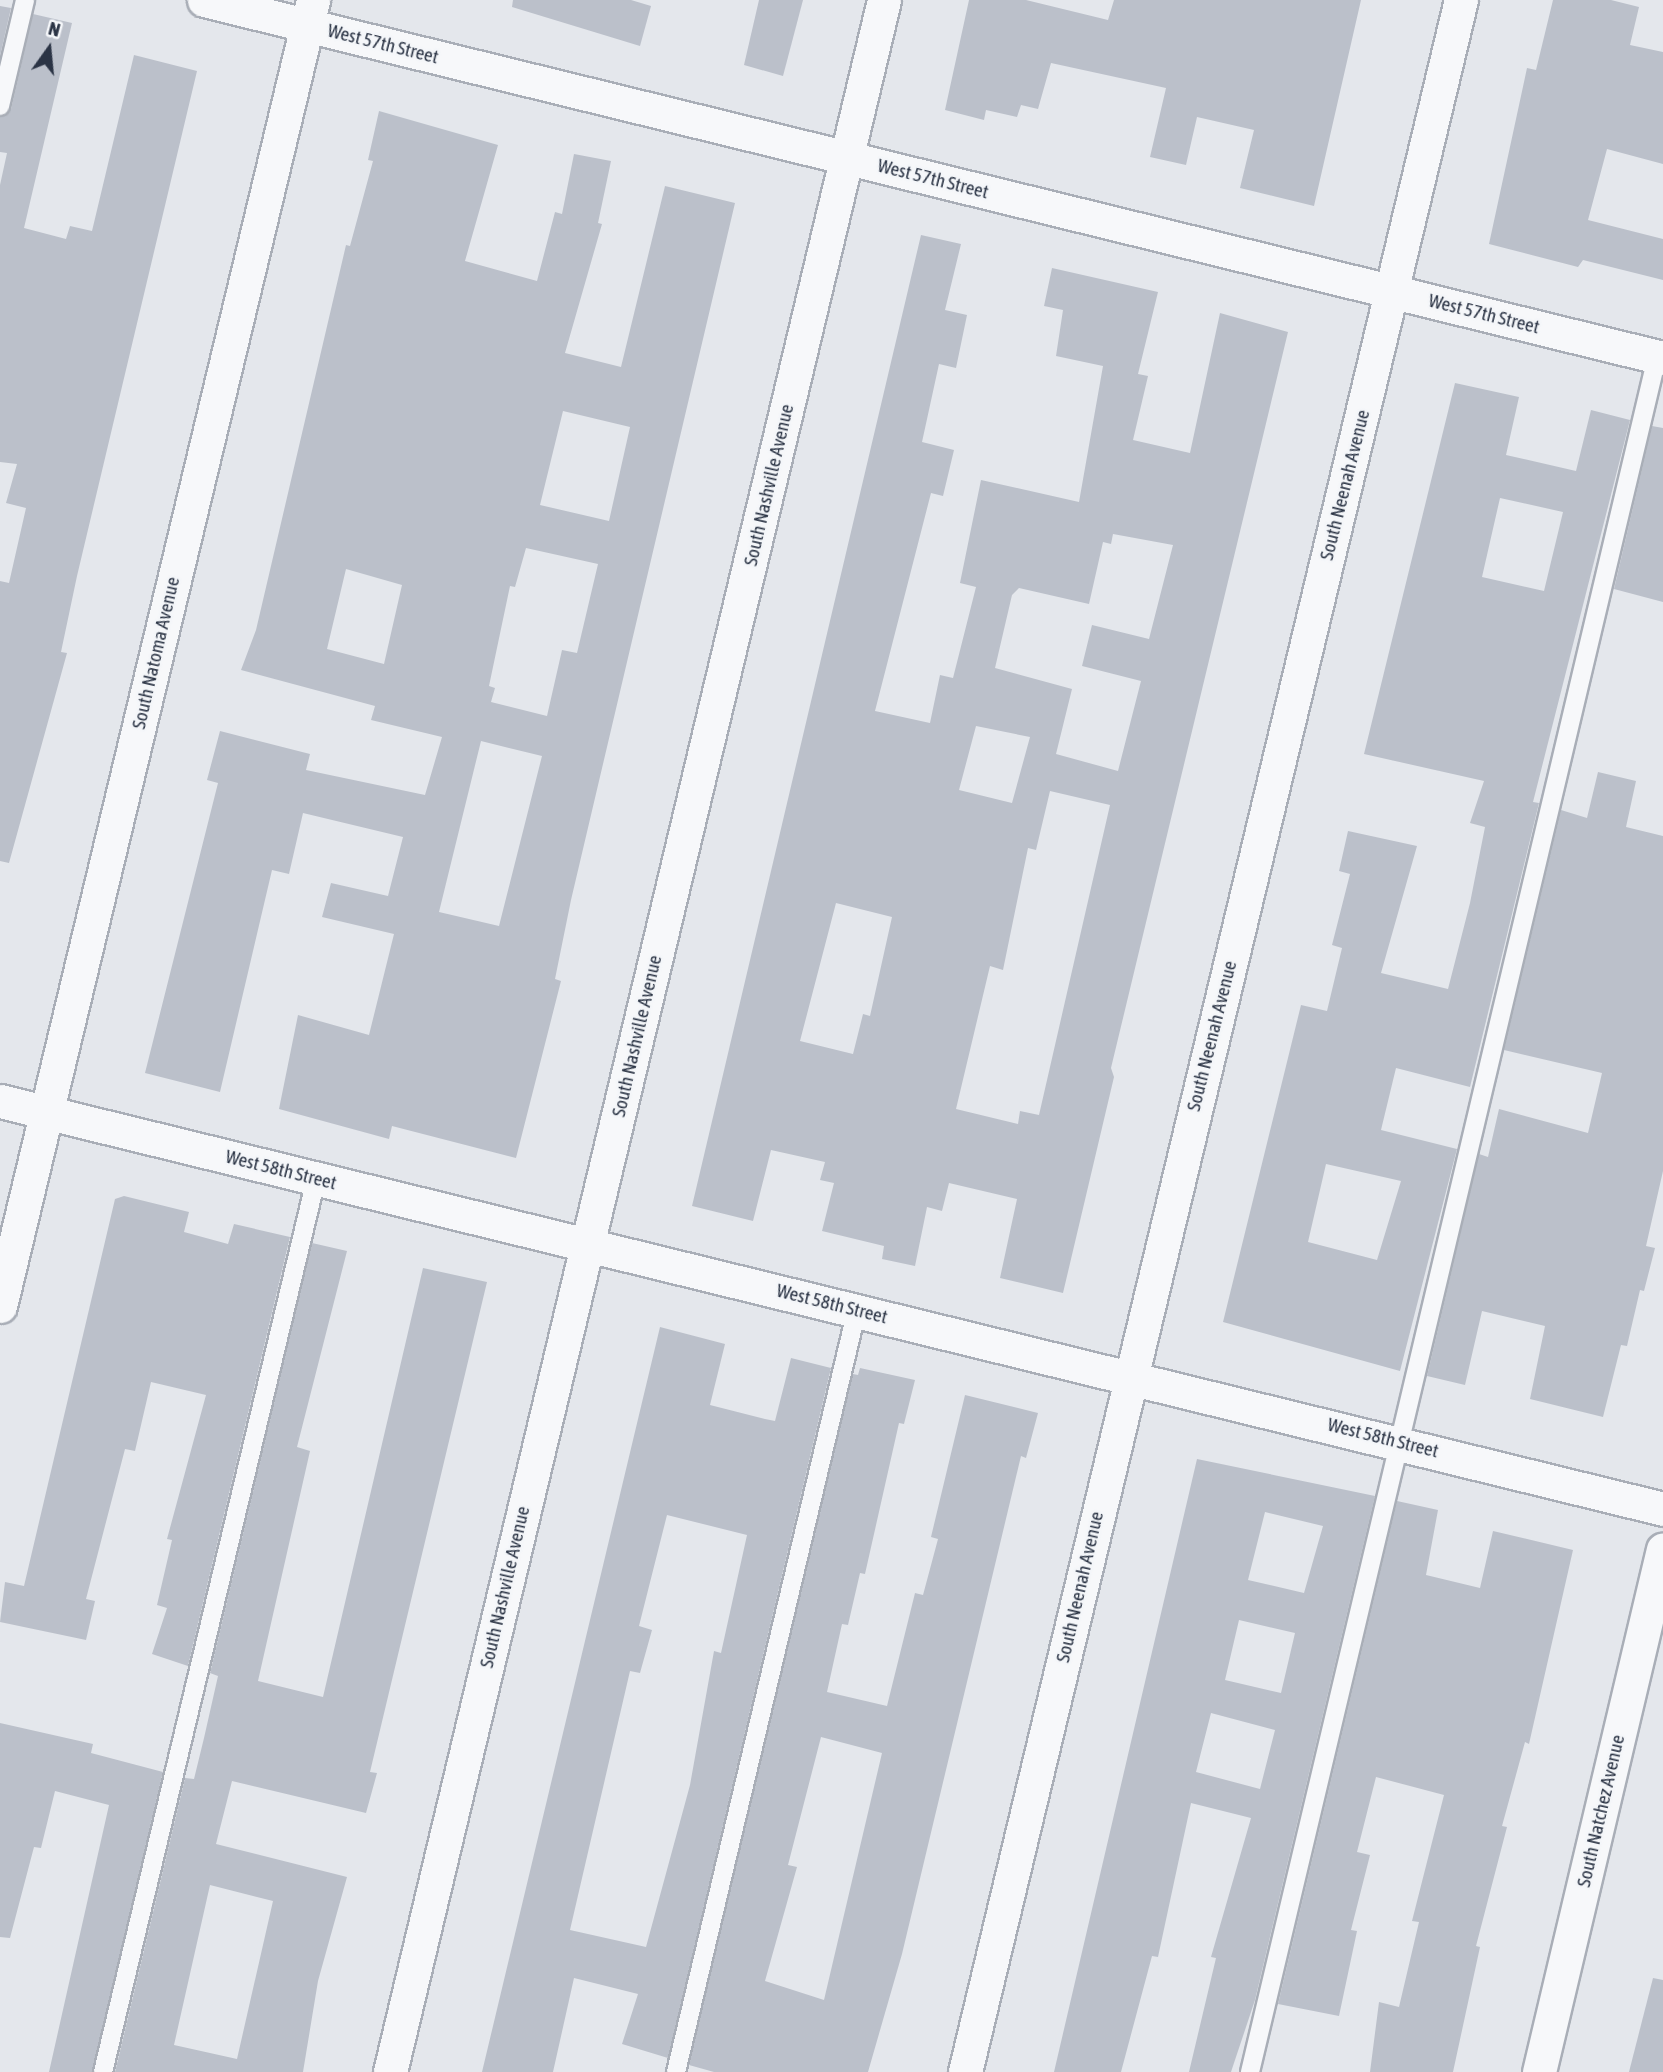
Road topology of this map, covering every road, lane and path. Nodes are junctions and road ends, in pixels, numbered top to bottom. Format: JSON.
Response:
{"nodes":[{"id":1,"x":25,"y":0,"type":"edge"},
{"id":2,"x":204,"y":0,"type":"edge"},
{"id":3,"x":884,"y":0,"type":"edge"},
{"id":4,"x":1461,"y":0,"type":"edge"},
{"id":5,"x":310,"y":13,"type":"edge"},
{"id":6,"x":0,"y":106,"type":"edge"},
{"id":7,"x":847,"y":158,"type":"junction"},
{"id":8,"x":1392,"y":291,"type":"junction"},
{"id":9,"x":1660,"y":357,"type":"edge"},
{"id":10,"x":0,"y":1101,"type":"edge"},
{"id":11,"x":46,"y":1112,"type":"junction"},
{"id":12,"x":316,"y":1179,"type":"junction"},
{"id":13,"x":587,"y":1245,"type":"junction"},
{"id":14,"x":0,"y":1306,"type":"edge"},
{"id":15,"x":857,"y":1310,"type":"junction"},
{"id":16,"x":1129,"y":1377,"type":"junction"},
{"id":17,"x":1400,"y":1441,"type":"junction"},
{"id":18,"x":1663,"y":1508,"type":"edge"},
{"id":19,"x":1663,"y":1549,"type":"edge"},
{"id":20,"x":103,"y":2072,"type":"edge"},
{"id":21,"x":390,"y":2072,"type":"edge"},
{"id":22,"x":676,"y":2072,"type":"edge"},
{"id":23,"x":965,"y":2072,"type":"edge"},
{"id":24,"x":1250,"y":2072,"type":"edge"},
{"id":25,"x":1539,"y":2072,"type":"edge"}],
"edges":[{"from":1,"to":6,"type":"lane"},
{"from":2,"to":5,"type":"street","name":"West 57th Street"},
{"from":3,"to":7,"type":"street","name":"South Nashville Avenue"},
{"from":4,"to":8,"type":"street","name":"South Neenah Avenue"},
{"from":5,"to":7,"type":"street","name":"West 57th Street"},
{"from":5,"to":11,"type":"street","name":"South Natoma Avenue"},
{"from":7,"to":8,"type":"street","name":"West 57th Street"},
{"from":7,"to":13,"type":"street","name":"South Nashville Avenue"},
{"from":8,"to":9,"type":"street","name":"West 57th Street"},
{"from":8,"to":16,"type":"street","name":"South Neenah Avenue"},
{"from":9,"to":17,"type":"lane"},
{"from":10,"to":11,"type":"street","name":"West 58th Street"},
{"from":11,"to":12,"type":"street","name":"West 58th Street"},
{"from":11,"to":14,"type":"street","name":"South Natoma Avenue"},
{"from":12,"to":13,"type":"street","name":"West 58th Street"},
{"from":12,"to":20,"type":"lane"},
{"from":13,"to":15,"type":"street","name":"West 58th Street"},
{"from":13,"to":21,"type":"street","name":"South Nashville Avenue"},
{"from":15,"to":16,"type":"street","name":"West 58th Street"},
{"from":15,"to":22,"type":"lane"},
{"from":16,"to":17,"type":"street","name":"West 58th Street"},
{"from":16,"to":23,"type":"street","name":"South Neenah Avenue"},
{"from":17,"to":18,"type":"street","name":"West 58th Street"},
{"from":17,"to":24,"type":"lane"},
{"from":19,"to":25,"type":"street","name":"South Natchez Avenue"}]}
